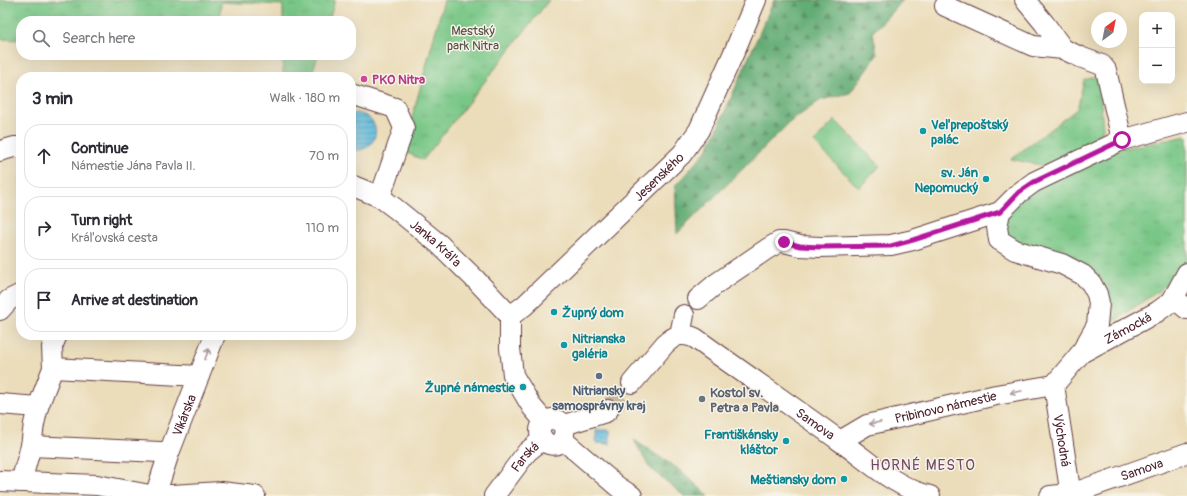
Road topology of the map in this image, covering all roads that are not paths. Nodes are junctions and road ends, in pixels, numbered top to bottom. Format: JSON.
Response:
{"nodes":[{"id":1,"x":756,"y":0,"type":"edge"},
{"id":2,"x":1025,"y":0,"type":"edge"},
{"id":3,"x":945,"y":6,"type":"dead end"},
{"id":4,"x":1063,"y":49,"type":"junction"},
{"id":5,"x":356,"y":96,"type":"edge"},
{"id":6,"x":1187,"y":122,"type":"edge"},
{"id":7,"x":1122,"y":140,"type":"junction"},
{"id":8,"x":16,"y":148,"type":"edge"},
{"id":9,"x":0,"y":150,"type":"edge"},
{"id":10,"x":356,"y":187,"type":"edge"},
{"id":11,"x":380,"y":197,"type":"junction"},
{"id":12,"x":1000,"y":212,"type":"junction"},
{"id":13,"x":1187,"y":273,"type":"edge"},
{"id":14,"x":16,"y":296,"type":"edge"},
{"id":15,"x":698,"y":299,"type":"dead end"},
{"id":16,"x":1180,"y":305,"type":"edge"},
{"id":17,"x":0,"y":310,"type":"edge"},
{"id":18,"x":684,"y":315,"type":"dead end"},
{"id":19,"x":510,"y":316,"type":"junction"},
{"id":20,"x":680,"y":335,"type":"junction"},
{"id":21,"x":55,"y":340,"type":"edge"},
{"id":22,"x":213,"y":340,"type":"edge"},
{"id":23,"x":1081,"y":352,"type":"junction"},
{"id":24,"x":53,"y":368,"type":"junction"},
{"id":25,"x":199,"y":376,"type":"junction"},
{"id":26,"x":632,"y":383,"type":"tunnel mouth"},
{"id":27,"x":1054,"y":385,"type":"junction"},
{"id":28,"x":0,"y":404,"type":"edge"},
{"id":29,"x":38,"y":407,"type":"junction"},
{"id":30,"x":608,"y":410,"type":"tunnel mouth"},
{"id":31,"x":543,"y":430,"type":"junction"},
{"id":32,"x":563,"y":432,"type":"junction"},
{"id":33,"x":840,"y":441,"type":"junction"},
{"id":34,"x":31,"y":446,"type":"junction"},
{"id":35,"x":160,"y":452,"type":"dead end"},
{"id":36,"x":1187,"y":453,"type":"edge"},
{"id":37,"x":0,"y":481,"type":"edge"},
{"id":38,"x":21,"y":482,"type":"junction"},
{"id":39,"x":110,"y":492,"type":"edge"},
{"id":40,"x":1071,"y":495,"type":"edge"},
{"id":41,"x":155,"y":496,"type":"edge"},
{"id":42,"x":256,"y":496,"type":"edge"},
{"id":43,"x":494,"y":496,"type":"edge"},
{"id":44,"x":632,"y":496,"type":"edge"},
{"id":45,"x":930,"y":496,"type":"edge"},
{"id":46,"x":1050,"y":496,"type":"edge"}],
"edges":[{"from":1,"to":19,"type":"street","name":"Jesenského"},
{"from":2,"to":4,"type":"street"},
{"from":3,"to":4,"type":"street"},
{"from":4,"to":7,"type":"street"},
{"from":5,"to":11,"type":"street"},
{"from":6,"to":7,"type":"street"},
{"from":7,"to":12,"type":"street"},
{"from":8,"to":9,"type":"street"},
{"from":10,"to":11,"type":"street","name":"Janka Kráľa"},
{"from":11,"to":19,"type":"street","name":"Janka Kráľa"},
{"from":12,"to":15,"type":"street"},
{"from":12,"to":23,"type":"street"},
{"from":13,"to":16,"type":"street","name":"Zámocká"},
{"from":14,"to":17,"type":"street"},
{"from":16,"to":23,"type":"street","name":"Zámocká"},
{"from":18,"to":20,"type":"street"},
{"from":19,"to":31,"type":"street"},
{"from":20,"to":26,"type":"street"},
{"from":20,"to":33,"type":"street","name":"Samova"},
{"from":21,"to":24,"type":"street"},
{"from":25,"to":22,"type":"street","name":"Vikárska","one_way":true},
{"from":23,"to":27,"type":"street"},
{"from":24,"to":25,"type":"street"},
{"from":24,"to":29,"type":"street"},
{"from":25,"to":41,"type":"street","name":"Vikárska"},
{"from":27,"to":33,"type":"street","name":"Pribinovo námestie","one_way":true},
{"from":27,"to":40,"type":"street","name":"Východná"},
{"from":28,"to":29,"type":"street"},
{"from":29,"to":34,"type":"street"},
{"from":30,"to":32,"type":"street"},
{"from":31,"to":32,"type":"street"},
{"from":31,"to":43,"type":"street","name":"Farská"},
{"from":32,"to":44,"type":"street"},
{"from":33,"to":45,"type":"street","name":"Samova"},
{"from":34,"to":35,"type":"street"},
{"from":34,"to":38,"type":"street"},
{"from":36,"to":40,"type":"street","name":"Samova"},
{"from":37,"to":38,"type":"street"},
{"from":38,"to":39,"type":"street"},
{"from":39,"to":41,"type":"street"},
{"from":40,"to":46,"type":"street","name":"Samova"},
{"from":41,"to":42,"type":"street"}]}
